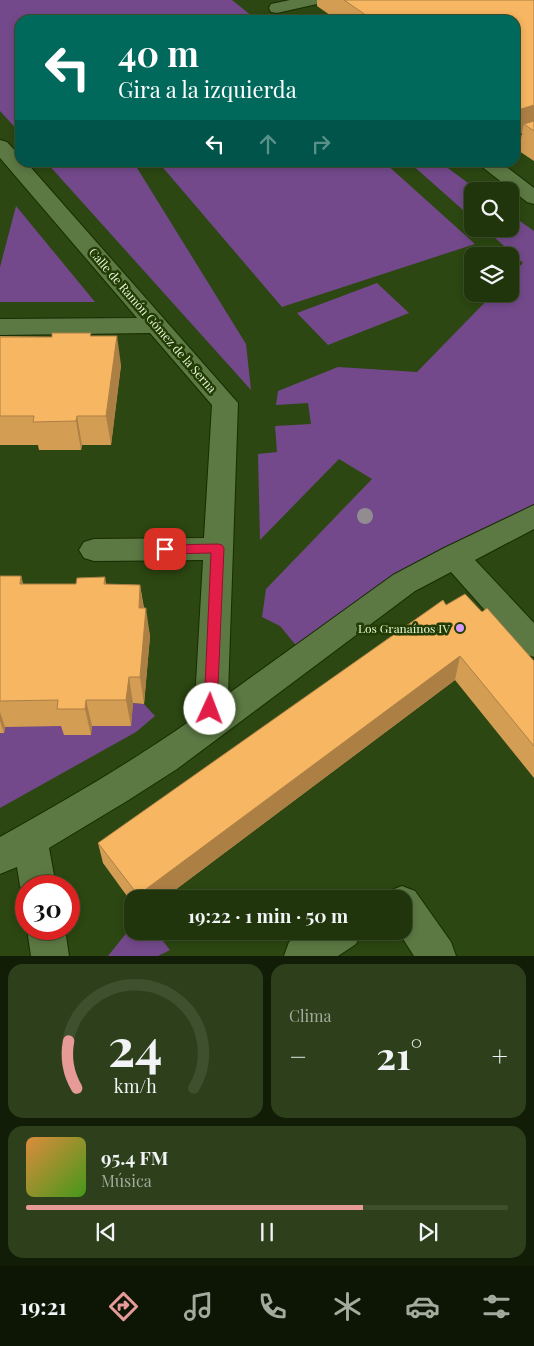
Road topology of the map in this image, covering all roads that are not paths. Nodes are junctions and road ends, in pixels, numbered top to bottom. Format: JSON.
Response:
{"nodes":[{"id":1,"x":311,"y":0,"type":"edge"},
{"id":2,"x":272,"y":4,"type":"edge"},
{"id":3,"x":286,"y":15,"type":"edge"},
{"id":4,"x":534,"y":137,"type":"edge"},
{"id":5,"x":520,"y":142,"type":"edge"},
{"id":6,"x":2,"y":153,"type":"edge"},
{"id":7,"x":493,"y":167,"type":"edge"},
{"id":8,"x":534,"y":198,"type":"edge"},
{"id":9,"x":158,"y":325,"type":"junction"},
{"id":10,"x":0,"y":327,"type":"edge"},
{"id":11,"x":534,"y":516,"type":"edge"},
{"id":12,"x":218,"y":548,"type":"junction"},
{"id":13,"x":94,"y":550,"type":"dead end"},
{"id":14,"x":454,"y":556,"type":"junction"},
{"id":15,"x":534,"y":644,"type":"edge"},
{"id":16,"x":210,"y":724,"type":"junction"},
{"id":17,"x":15,"y":849,"type":"edge"},
{"id":18,"x":31,"y":875,"type":"edge"},
{"id":19,"x":412,"y":919,"type":"edge"},
{"id":20,"x":48,"y":940,"type":"edge"},
{"id":21,"x":329,"y":940,"type":"edge"},
{"id":22,"x":50,"y":956,"type":"edge"},
{"id":23,"x":303,"y":956,"type":"edge"},
{"id":24,"x":437,"y":956,"type":"edge"}],
"edges":[{"from":1,"to":2,"type":"street"},
{"from":2,"to":3,"type":"street"},
{"from":4,"to":5,"type":"street"},
{"from":6,"to":9,"type":"street","name":"Calle de Ramón Gómez de la Serna"},
{"from":7,"to":8,"type":"street"},
{"from":9,"to":10,"type":"street"},
{"from":9,"to":12,"type":"street","name":"Calle de Ramón Gómez de la Serna"},
{"from":11,"to":14,"type":"street"},
{"from":12,"to":13,"type":"street"},
{"from":12,"to":16,"type":"street","name":"Calle de Ramón Gómez de la Serna"},
{"from":14,"to":15,"type":"street"},
{"from":14,"to":16,"type":"street"},
{"from":16,"to":17,"type":"street"},
{"from":17,"to":18,"type":"street"},
{"from":19,"to":24,"type":"street"},
{"from":20,"to":22,"type":"street"},
{"from":21,"to":23,"type":"street"}]}
